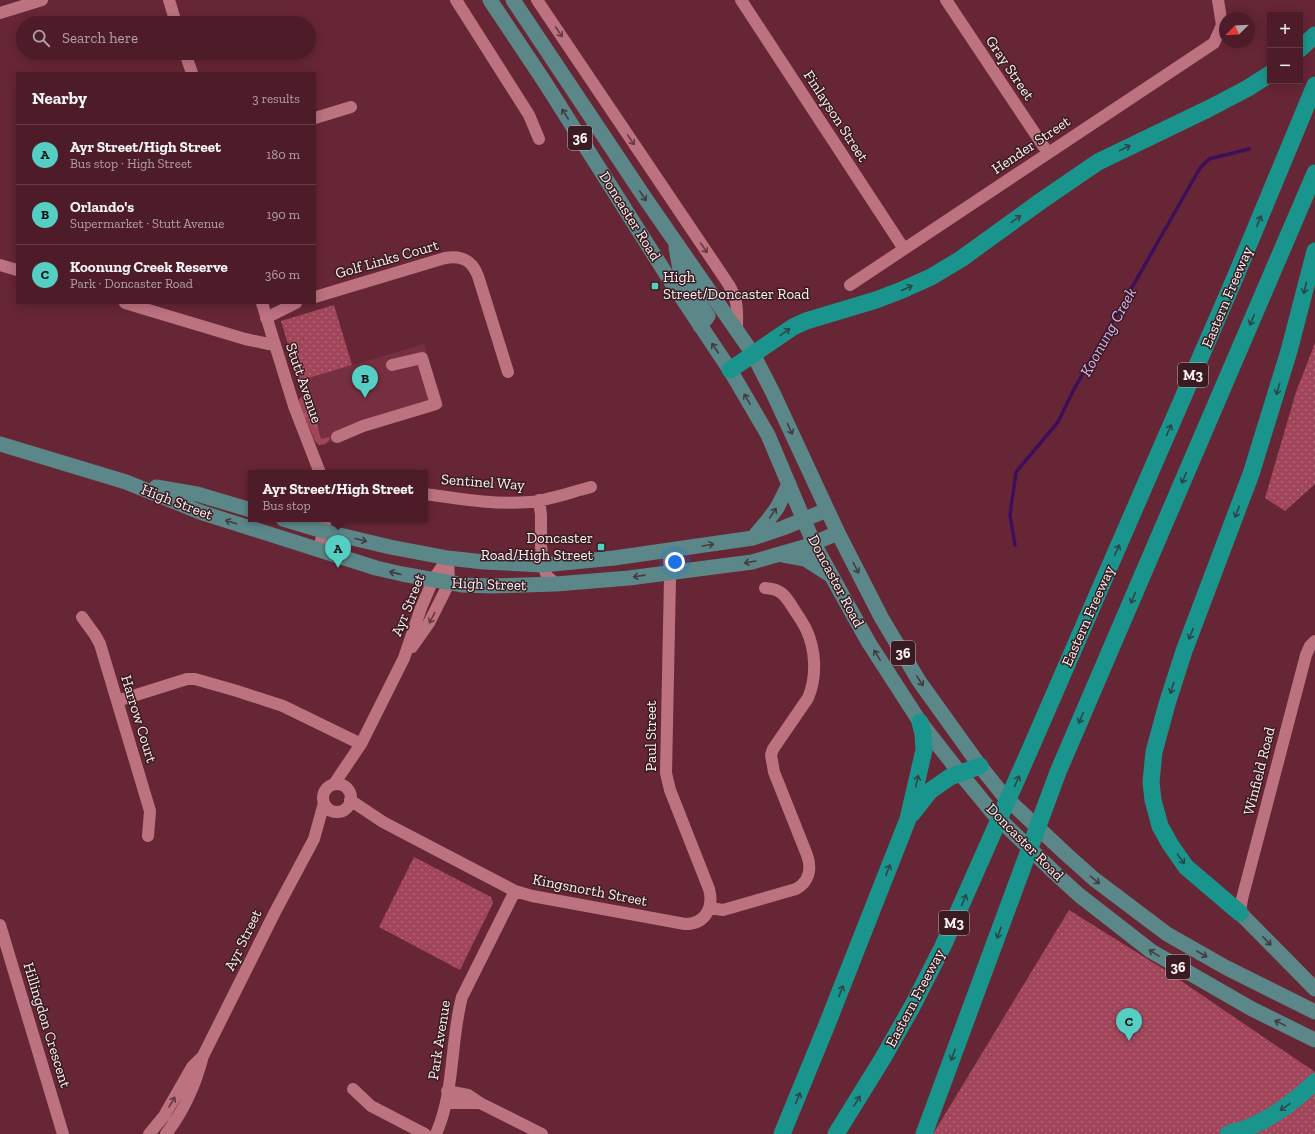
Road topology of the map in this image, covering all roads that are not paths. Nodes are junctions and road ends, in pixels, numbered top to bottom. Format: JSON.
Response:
{"nodes":[{"id":1,"x":42,"y":0,"type":"edge"},
{"id":2,"x":169,"y":0,"type":"edge"},
{"id":3,"x":456,"y":0,"type":"edge"},
{"id":4,"x":490,"y":0,"type":"edge"},
{"id":5,"x":513,"y":0,"type":"edge"},
{"id":6,"x":537,"y":0,"type":"edge"},
{"id":7,"x":741,"y":0,"type":"edge"},
{"id":8,"x":946,"y":0,"type":"edge"},
{"id":9,"x":1218,"y":0,"type":"edge"},
{"id":10,"x":0,"y":13,"type":"edge"},
{"id":11,"x":174,"y":16,"type":"edge"},
{"id":12,"x":1315,"y":35,"type":"edge"},
{"id":13,"x":1301,"y":48,"type":"edge"},
{"id":14,"x":187,"y":60,"type":"edge"},
{"id":15,"x":192,"y":72,"type":"edge"},
{"id":16,"x":1267,"y":76,"type":"edge"},
{"id":17,"x":1315,"y":85,"type":"edge"},
{"id":18,"x":351,"y":107,"type":"dead end"},
{"id":19,"x":316,"y":118,"type":"edge"},
{"id":20,"x":539,"y":139,"type":"dead end"},
{"id":21,"x":1048,"y":153,"type":"junction"},
{"id":22,"x":1315,"y":173,"type":"edge"},
{"id":23,"x":675,"y":241,"type":"junction"},
{"id":24,"x":904,"y":249,"type":"junction"},
{"id":25,"x":1315,"y":251,"type":"edge"},
{"id":26,"x":0,"y":264,"type":"edge"},
{"id":27,"x":16,"y":270,"type":"edge"},
{"id":28,"x":850,"y":285,"type":"dead end"},
{"id":29,"x":316,"y":297,"type":"edge"},
{"id":30,"x":128,"y":304,"type":"edge"},
{"id":31,"x":275,"y":304,"type":"edge"},
{"id":32,"x":294,"y":304,"type":"edge"},
{"id":33,"x":262,"y":305,"type":"edge"},
{"id":34,"x":266,"y":318,"type":"junction"},
{"id":35,"x":700,"y":326,"type":"junction"},
{"id":36,"x":737,"y":331,"type":"junction"},
{"id":37,"x":274,"y":344,"type":"junction"},
{"id":38,"x":753,"y":354,"type":"junction"},
{"id":39,"x":392,"y":365,"type":"dead end"},
{"id":40,"x":730,"y":370,"type":"junction"},
{"id":41,"x":508,"y":372,"type":"dead end"},
{"id":42,"x":336,"y":437,"type":"dead end"},
{"id":43,"x":0,"y":444,"type":"edge"},
{"id":44,"x":319,"y":470,"type":"edge"},
{"id":45,"x":126,"y":482,"type":"junction"},
{"id":46,"x":789,"y":484,"type":"junction"},
{"id":47,"x":591,"y":487,"type":"dead end"},
{"id":48,"x":428,"y":494,"type":"edge"},
{"id":49,"x":539,"y":500,"type":"junction"},
{"id":50,"x":248,"y":509,"type":"edge"},
{"id":51,"x":827,"y":510,"type":"junction"},
{"id":52,"x":803,"y":520,"type":"junction"},
{"id":53,"x":304,"y":522,"type":"edge"},
{"id":54,"x":325,"y":525,"type":"edge"},
{"id":55,"x":838,"y":534,"type":"junction"},
{"id":56,"x":753,"y":538,"type":"junction"},
{"id":57,"x":814,"y":544,"type":"junction"},
{"id":58,"x":319,"y":550,"type":"junction"},
{"id":59,"x":669,"y":550,"type":"junction"},
{"id":60,"x":780,"y":555,"type":"junction"},
{"id":61,"x":448,"y":558,"type":"junction"},
{"id":62,"x":543,"y":565,"type":"junction"},
{"id":63,"x":670,"y":572,"type":"junction"},
{"id":64,"x":831,"y":576,"type":"junction"},
{"id":65,"x":434,"y":580,"type":"junction"},
{"id":66,"x":449,"y":582,"type":"junction"},
{"id":67,"x":556,"y":584,"type":"junction"},
{"id":68,"x":765,"y":588,"type":"dead end"},
{"id":69,"x":82,"y":617,"type":"dead end"},
{"id":70,"x":1315,"y":641,"type":"edge"},
{"id":71,"x":404,"y":658,"type":"junction"},
{"id":72,"x":117,"y":701,"type":"junction"},
{"id":73,"x":920,"y":722,"type":"junction"},
{"id":74,"x":361,"y":744,"type":"junction"},
{"id":75,"x":980,"y":766,"type":"junction"},
{"id":76,"x":960,"y":772,"type":"junction"},
{"id":77,"x":334,"y":784,"type":"junction"},
{"id":78,"x":344,"y":802,"type":"junction"},
{"id":79,"x":324,"y":803,"type":"junction"},
{"id":80,"x":908,"y":819,"type":"junction"},
{"id":81,"x":148,"y":836,"type":"dead end"},
{"id":82,"x":314,"y":839,"type":"junction"},
{"id":83,"x":516,"y":891,"type":"junction"},
{"id":84,"x":708,"y":911,"type":"junction"},
{"id":85,"x":1240,"y":913,"type":"junction"},
{"id":86,"x":0,"y":925,"type":"edge"},
{"id":87,"x":1315,"y":989,"type":"edge"},
{"id":88,"x":1315,"y":1012,"type":"edge"},
{"id":89,"x":1315,"y":1040,"type":"edge"},
{"id":90,"x":203,"y":1056,"type":"junction"},
{"id":91,"x":1315,"y":1082,"type":"edge"},
{"id":92,"x":353,"y":1089,"type":"dead end"},
{"id":93,"x":447,"y":1091,"type":"junction"},
{"id":94,"x":446,"y":1103,"type":"junction"},
{"id":95,"x":480,"y":1103,"type":"junction"},
{"id":96,"x":63,"y":1134,"type":"edge"},
{"id":97,"x":149,"y":1134,"type":"edge"},
{"id":98,"x":166,"y":1134,"type":"edge"},
{"id":99,"x":425,"y":1134,"type":"edge"},
{"id":100,"x":436,"y":1134,"type":"edge"},
{"id":101,"x":542,"y":1134,"type":"edge"},
{"id":102,"x":782,"y":1134,"type":"edge"},
{"id":103,"x":836,"y":1134,"type":"edge"},
{"id":104,"x":924,"y":1134,"type":"edge"},
{"id":105,"x":1228,"y":1134,"type":"edge"}],
"edges":[{"from":1,"to":10,"type":"street"},
{"from":2,"to":11,"type":"street"},
{"from":3,"to":20,"type":"street"},
{"from":35,"to":4,"type":"main road","name":"Doncaster Road","number":"36","one_way":true},
{"from":5,"to":23,"type":"main road","name":"Doncaster Road","number":"36","one_way":true},
{"from":6,"to":36,"type":"street","one_way":true},
{"from":7,"to":24,"type":"street","name":"Finlayson Street"},
{"from":8,"to":21,"type":"street","name":"Gray Street"},
{"from":9,"to":21,"type":"street","name":"Hender Street"},
{"from":12,"to":13,"type":"highway"},
{"from":14,"to":15,"type":"street"},
{"from":38,"to":16,"type":"highway","one_way":true},
{"from":103,"to":17,"type":"highway","name":"Eastern Freeway","number":"M3","one_way":true},
{"from":18,"to":19,"type":"street"},
{"from":21,"to":24,"type":"street","name":"Hender Street"},
{"from":22,"to":104,"type":"highway","number":"M3","one_way":true},
{"from":23,"to":35,"type":"main road"},
{"from":23,"to":36,"type":"main road","name":"Doncaster Road","number":"36"},
{"from":24,"to":28,"type":"street","name":"Hender Street"},
{"from":25,"to":85,"type":"highway","one_way":true},
{"from":26,"to":27,"type":"street"},
{"from":29,"to":41,"type":"street","name":"Golf Links Court"},
{"from":30,"to":37,"type":"street"},
{"from":31,"to":33,"type":"street"},
{"from":32,"to":34,"type":"street"},
{"from":33,"to":34,"type":"street","name":"Stutt Avenue"},
{"from":34,"to":37,"type":"street","name":"Stutt Avenue"},
{"from":40,"to":35,"type":"main road","name":"Doncaster Road","number":"36","one_way":true},
{"from":36,"to":38,"type":"main road","name":"Doncaster Road","number":"36"},
{"from":37,"to":44,"type":"street","name":"Stutt Avenue"},
{"from":38,"to":40,"type":"highway"},
{"from":38,"to":51,"type":"main road","name":"Doncaster Road","number":"36","one_way":true},
{"from":39,"to":42,"type":"street"},
{"from":46,"to":40,"type":"main road","name":"Doncaster Road","number":"36","one_way":true},
{"from":43,"to":45,"type":"main road","name":"High Street"},
{"from":45,"to":50,"type":"main road","name":"High Street"},
{"from":58,"to":45,"type":"main road","name":"High Street","one_way":true},
{"from":46,"to":52,"type":"main road","name":"Doncaster Road","number":"36"},
{"from":56,"to":46,"type":"main road","one_way":true},
{"from":47,"to":49,"type":"street","name":"Sentinel Way"},
{"from":48,"to":49,"type":"street","name":"Sentinel Way"},
{"from":49,"to":62,"type":"street","name":"Sentinel Way"},
{"from":51,"to":52,"type":"main road","name":"High Street"},
{"from":51,"to":55,"type":"main road","name":"Doncaster Road","number":"36"},
{"from":52,"to":56,"type":"main road","name":"High Street"},
{"from":52,"to":57,"type":"main road","name":"Doncaster Road","number":"36"},
{"from":53,"to":54,"type":"main road","name":"High Street"},
{"from":54,"to":58,"type":"street"},
{"from":54,"to":61,"type":"main road","name":"High Street","one_way":true},
{"from":55,"to":57,"type":"main road","name":"High Street"},
{"from":55,"to":75,"type":"main road","name":"Doncaster Road","number":"36","one_way":true},
{"from":59,"to":56,"type":"main road","name":"High Street","one_way":true},
{"from":57,"to":60,"type":"main road","name":"High Street"},
{"from":57,"to":64,"type":"main road","name":"Doncaster Road","number":"36"},
{"from":65,"to":58,"type":"main road","name":"High Street","one_way":true},
{"from":59,"to":62,"type":"main road","name":"High Street"},
{"from":59,"to":63,"type":"street","name":"Paul Street"},
{"from":60,"to":63,"type":"main road","name":"High Street","one_way":true},
{"from":60,"to":64,"type":"main road"},
{"from":61,"to":62,"type":"main road","name":"High Street"},
{"from":61,"to":65,"type":"street","name":"Ayr Street"},
{"from":61,"to":66,"type":"street","name":"Ayr Street"},
{"from":62,"to":67,"type":"street","name":"Sentinel Way"},
{"from":63,"to":67,"type":"main road","name":"High Street","one_way":true},
{"from":63,"to":84,"type":"street","name":"Paul Street"},
{"from":73,"to":64,"type":"main road","name":"Doncaster Road","number":"36","one_way":true},
{"from":65,"to":66,"type":"main road","name":"High Street"},
{"from":65,"to":71,"type":"street","name":"Ayr Street"},
{"from":66,"to":67,"type":"main road","name":"High Street"},
{"from":66,"to":71,"type":"street","name":"Ayr Street","one_way":true},
{"from":68,"to":84,"type":"street"},
{"from":69,"to":72,"type":"street","name":"Harrow Court"},
{"from":70,"to":85,"type":"street","name":"Winfield Road"},
{"from":71,"to":74,"type":"street","name":"Ayr Street"},
{"from":72,"to":74,"type":"street"},
{"from":72,"to":81,"type":"street","name":"Harrow Court"},
{"from":73,"to":76,"type":"main road","name":"Doncaster Road","number":"36"},
{"from":80,"to":73,"type":"highway","one_way":true},
{"from":74,"to":77,"type":"street","name":"Ayr Street"},
{"from":74,"to":78,"type":"street","name":"Ayr Street"},
{"from":75,"to":76,"type":"highway"},
{"from":75,"to":88,"type":"main road","name":"Doncaster Road","number":"36","one_way":true},
{"from":76,"to":80,"type":"highway"},
{"from":89,"to":76,"type":"main road","name":"Doncaster Road","number":"36","one_way":true},
{"from":77,"to":78,"type":"street"},
{"from":77,"to":79,"type":"street"},
{"from":78,"to":79,"type":"street"},
{"from":78,"to":82,"type":"street","name":"Ayr Street"},
{"from":78,"to":83,"type":"street","name":"Kingsnorth Street"},
{"from":79,"to":82,"type":"street","name":"Ayr Street"},
{"from":102,"to":80,"type":"highway","one_way":true},
{"from":82,"to":90,"type":"street","name":"Ayr Street"},
{"from":83,"to":84,"type":"street","name":"Kingsnorth Street"},
{"from":83,"to":93,"type":"street","name":"Park Avenue"},
{"from":85,"to":87,"type":"main road","one_way":true},
{"from":86,"to":96,"type":"street","name":"Hillingdon Crescent"},
{"from":97,"to":90,"type":"street","name":"Ayr Street","one_way":true},
{"from":90,"to":98,"type":"street","name":"Ayr Street"},
{"from":91,"to":105,"type":"highway","one_way":true},
{"from":92,"to":99,"type":"street"},
{"from":93,"to":94,"type":"street","name":"Park Avenue"},
{"from":93,"to":95,"type":"street"},
{"from":94,"to":95,"type":"street"},
{"from":94,"to":100,"type":"street","name":"Park Avenue"},
{"from":95,"to":101,"type":"street"}]}
